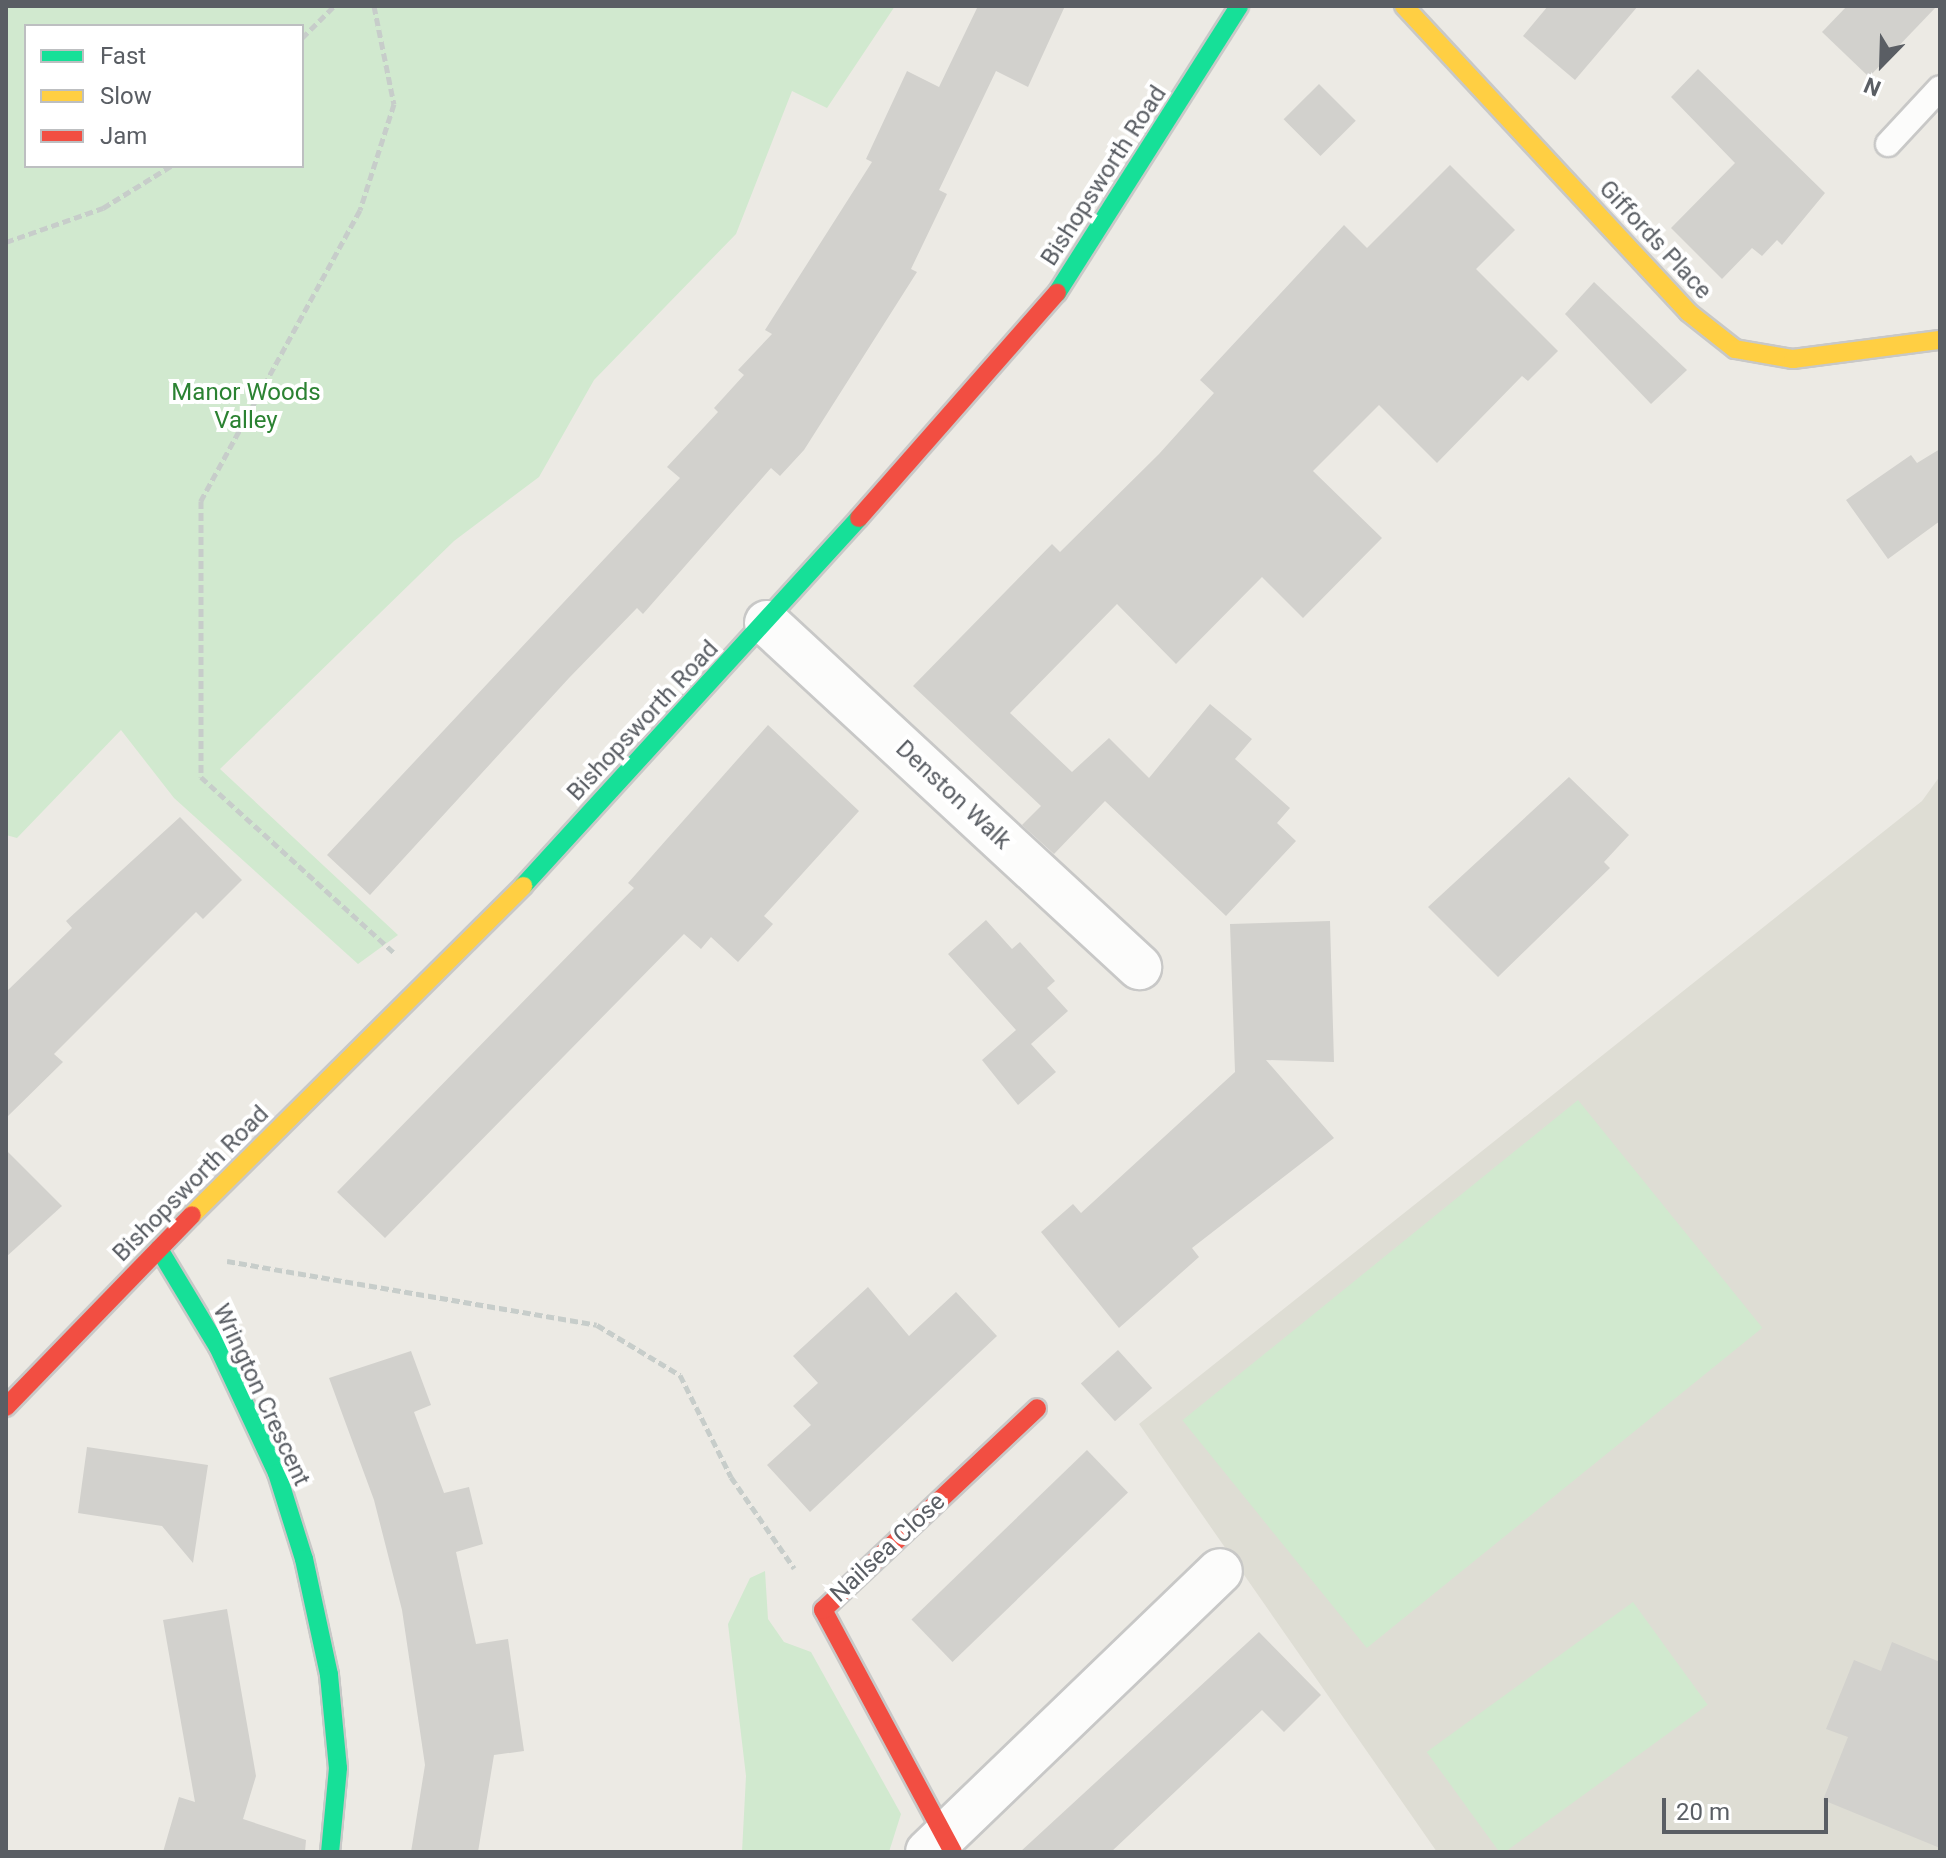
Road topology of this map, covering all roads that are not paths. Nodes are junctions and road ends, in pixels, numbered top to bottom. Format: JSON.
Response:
{"nodes":[{"id":1,"x":1239,"y":6,"type":"edge"},
{"id":2,"x":1404,"y":6,"type":"edge"},
{"id":3,"x":1940,"y":88,"type":"edge"},
{"id":4,"x":1888,"y":144,"type":"dead end"},
{"id":5,"x":1940,"y":340,"type":"edge"},
{"id":6,"x":767,"y":623,"type":"junction"},
{"id":7,"x":1139,"y":967,"type":"dead end"},
{"id":8,"x":159,"y":1249,"type":"junction"},
{"id":9,"x":6,"y":1407,"type":"edge"},
{"id":10,"x":1037,"y":1408,"type":"dead end"},
{"id":11,"x":1220,"y":1571,"type":"dead end"},
{"id":12,"x":941,"y":1848,"type":"edge"},
{"id":13,"x":330,"y":1852,"type":"edge"}],
"edges":[{"from":1,"to":6,"type":"street","name":"Bishopsworth Road"},
{"from":2,"to":5,"type":"street","name":"Giffords Place"},
{"from":3,"to":4,"type":"lane"},
{"from":6,"to":7,"type":"street","name":"Denston Walk"},
{"from":6,"to":8,"type":"street","name":"Bishopsworth Road"},
{"from":8,"to":9,"type":"street","name":"Bishopsworth Road"},
{"from":8,"to":13,"type":"street","name":"Wrington Crescent"},
{"from":10,"to":12,"type":"street","name":"Nailsea Close"},
{"from":11,"to":12,"type":"street","name":"Nailsea Close"}]}
